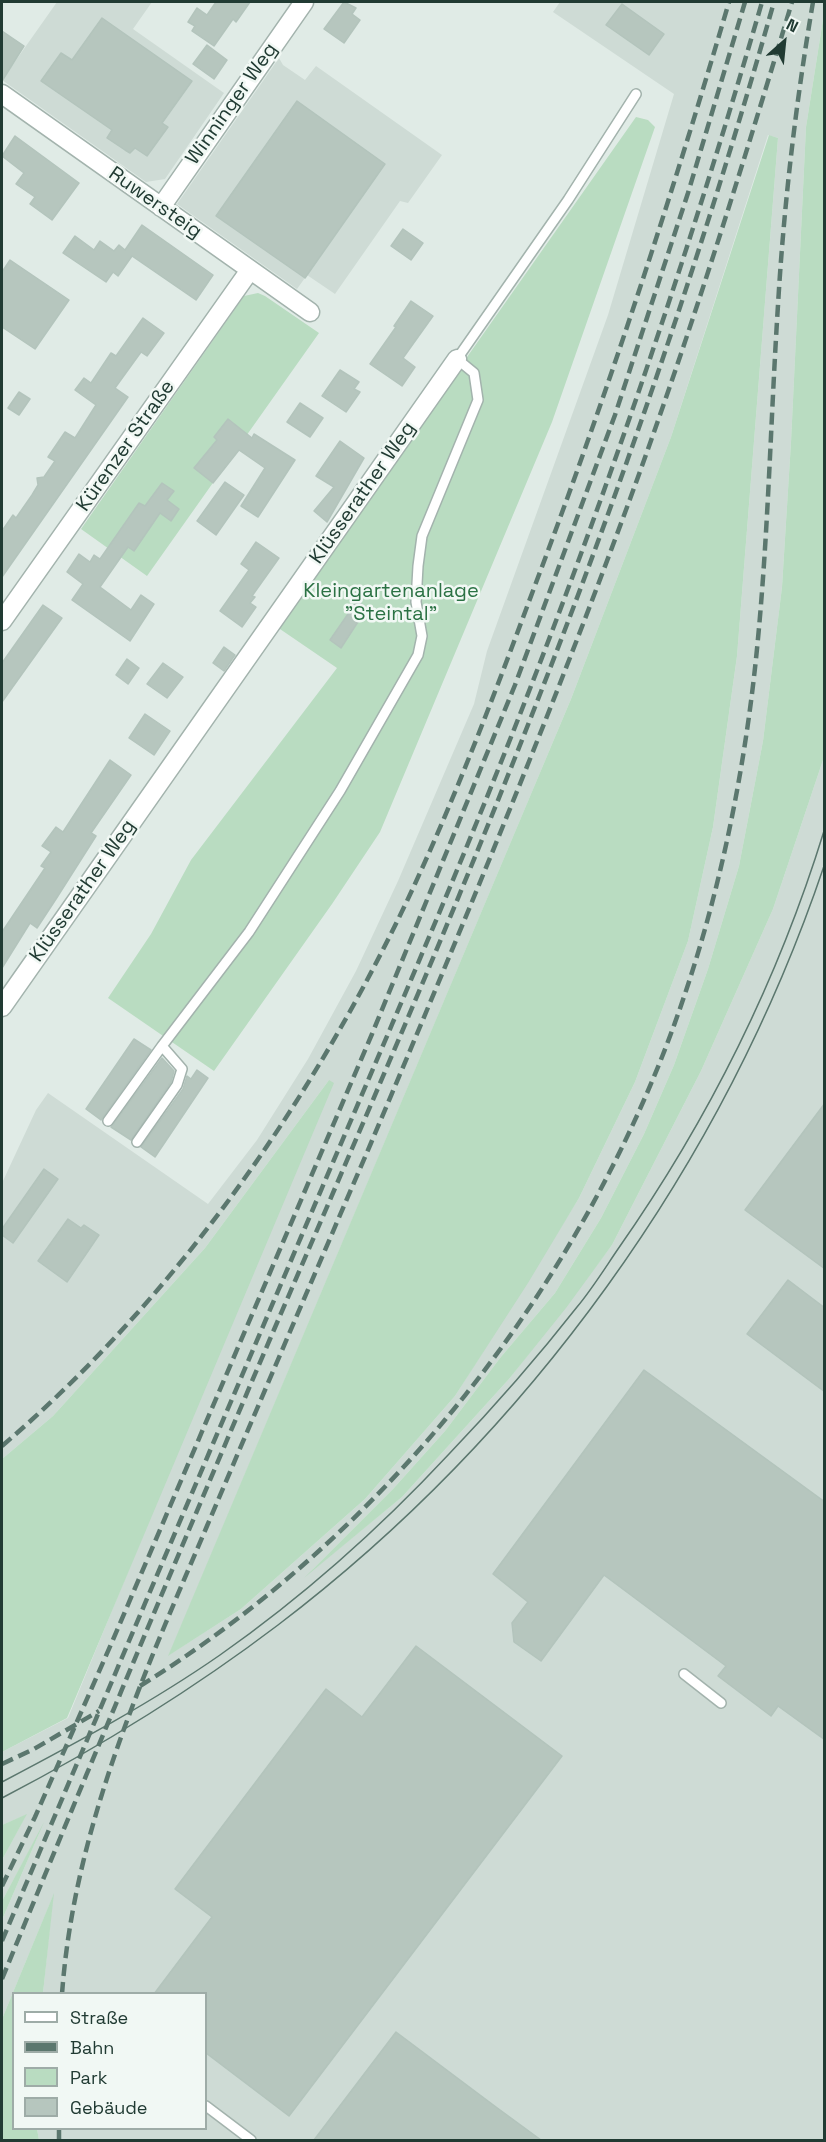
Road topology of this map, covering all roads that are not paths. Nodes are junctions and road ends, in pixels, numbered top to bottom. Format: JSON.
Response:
{"nodes":[{"id":1,"x":304,"y":2,"type":"edge"},
{"id":2,"x":2,"y":94,"type":"edge"},
{"id":3,"x":636,"y":94,"type":"dead end"},
{"id":4,"x":161,"y":207,"type":"junction"},
{"id":5,"x":250,"y":270,"type":"junction"},
{"id":6,"x":310,"y":312,"type":"dead end"},
{"id":7,"x":458,"y":359,"type":"junction"},
{"id":8,"x":2,"y":621,"type":"edge"},
{"id":9,"x":2,"y":1007,"type":"edge"},
{"id":10,"x":162,"y":1046,"type":"junction"},
{"id":11,"x":108,"y":1121,"type":"dead end"},
{"id":12,"x":137,"y":1142,"type":"dead end"},
{"id":13,"x":684,"y":1674,"type":"dead end"},
{"id":14,"x":721,"y":1703,"type":"dead end"},
{"id":15,"x":207,"y":2107,"type":"edge"},
{"id":16,"x":251,"y":2140,"type":"edge"}],
"edges":[{"from":1,"to":4,"type":"street","name":"Winninger Weg"},
{"from":2,"to":4,"type":"street","name":"Ruwersteig"},
{"from":3,"to":7,"type":"lane","name":"Klüsserather Weg"},
{"from":4,"to":5,"type":"street","name":"Ruwersteig"},
{"from":5,"to":6,"type":"street","name":"Ruwersteig"},
{"from":5,"to":8,"type":"street","name":"Kürenzer Straße"},
{"from":7,"to":9,"type":"street","name":"Klüsserather Weg"},
{"from":7,"to":10,"type":"lane"},
{"from":10,"to":11,"type":"lane"},
{"from":10,"to":12,"type":"lane"},
{"from":13,"to":14,"type":"lane"},
{"from":15,"to":16,"type":"lane"}]}
